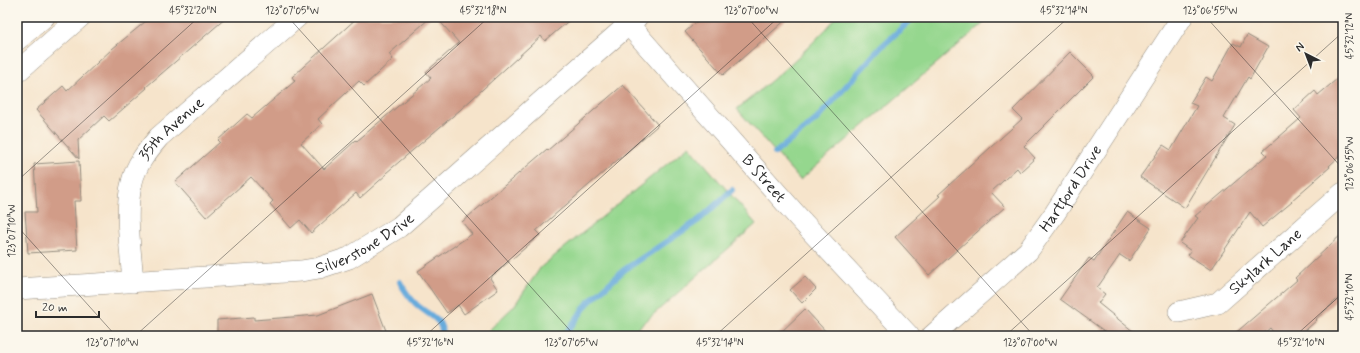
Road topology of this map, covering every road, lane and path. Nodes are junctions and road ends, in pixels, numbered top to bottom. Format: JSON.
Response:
{"nodes":[{"id":1,"x":44,"y":17,"type":"edge"},
{"id":2,"x":80,"y":17,"type":"edge"},
{"id":3,"x":297,"y":17,"type":"edge"},
{"id":4,"x":1182,"y":17,"type":"edge"},
{"id":5,"x":629,"y":19,"type":"edge"},
{"id":6,"x":17,"y":40,"type":"edge"},
{"id":7,"x":17,"y":72,"type":"edge"},
{"id":8,"x":1343,"y":193,"type":"edge"},
{"id":9,"x":133,"y":282,"type":"junction"},
{"id":10,"x":17,"y":289,"type":"edge"},
{"id":11,"x":1179,"y":312,"type":"dead end"},
{"id":12,"x":909,"y":336,"type":"edge"},
{"id":13,"x":932,"y":336,"type":"edge"}],
"edges":[{"from":1,"to":6,"type":"street"},
{"from":2,"to":7,"type":"street"},
{"from":3,"to":9,"type":"street","name":"35th Avenue"},
{"from":4,"to":13,"type":"street","name":"Hartford Drive"},
{"from":5,"to":9,"type":"street","name":"Silverstone Drive"},
{"from":5,"to":12,"type":"street","name":"B Street"},
{"from":8,"to":11,"type":"street","name":"Skylark Lane"},
{"from":9,"to":10,"type":"street","name":"Silverstone Drive"}]}
